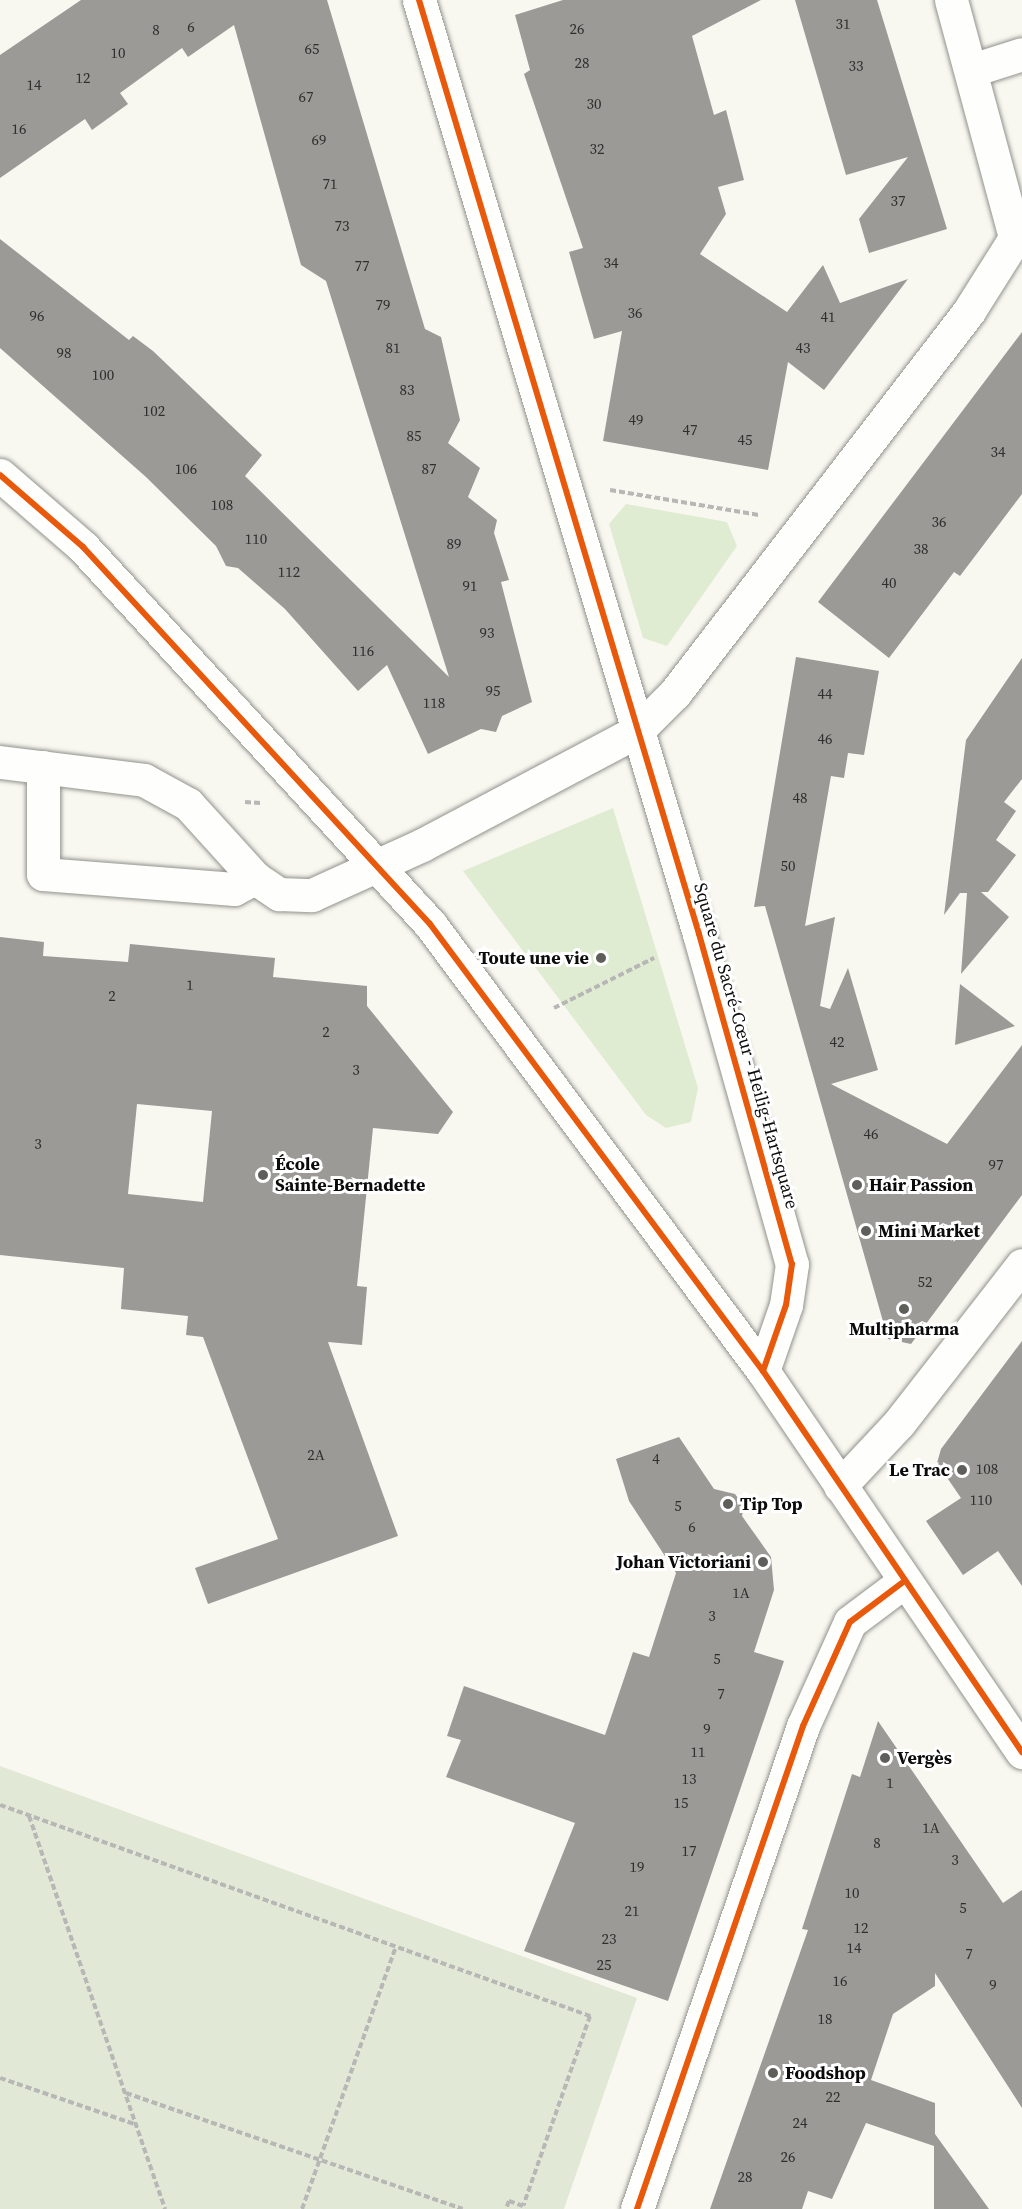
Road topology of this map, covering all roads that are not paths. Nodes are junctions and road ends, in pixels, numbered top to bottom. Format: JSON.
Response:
{"nodes":[{"id":1,"x":419,"y":0,"type":"edge"},
{"id":2,"x":951,"y":0,"type":"edge"},
{"id":3,"x":1022,"y":54,"type":"edge"},
{"id":4,"x":972,"y":70,"type":"junction"},
{"id":5,"x":1018,"y":237,"type":"edge"},
{"id":6,"x":0,"y":475,"type":"edge"},
{"id":7,"x":637,"y":731,"type":"junction"},
{"id":8,"x":0,"y":762,"type":"edge"},
{"id":9,"x":44,"y":767,"type":"junction"},
{"id":10,"x":377,"y":866,"type":"junction"},
{"id":11,"x":255,"y":878,"type":"junction"},
{"id":12,"x":1022,"y":1265,"type":"edge"},
{"id":13,"x":763,"y":1371,"type":"junction"},
{"id":14,"x":840,"y":1486,"type":"junction"},
{"id":15,"x":902,"y":1582,"type":"junction"},
{"id":16,"x":1022,"y":1752,"type":"edge"},
{"id":17,"x":637,"y":2209,"type":"edge"}],
"edges":[{"from":1,"to":7,"type":"street","name":"Square du Sacré-Cœur - Heilig-Hartsquare"},
{"from":2,"to":4,"type":"street"},
{"from":3,"to":4,"type":"street"},
{"from":4,"to":5,"type":"street"},
{"from":5,"to":7,"type":"street"},
{"from":6,"to":10,"type":"street"},
{"from":7,"to":10,"type":"street"},
{"from":7,"to":13,"type":"street","name":"Square du Sacré-Cœur - Heilig-Hartsquare"},
{"from":8,"to":9,"type":"street"},
{"from":9,"to":11,"type":"street"},
{"from":9,"to":11,"type":"street"},
{"from":10,"to":11,"type":"street"},
{"from":10,"to":13,"type":"street"},
{"from":12,"to":14,"type":"street"},
{"from":13,"to":14,"type":"street"},
{"from":14,"to":15,"type":"street"},
{"from":15,"to":16,"type":"street"},
{"from":15,"to":17,"type":"street"}]}
